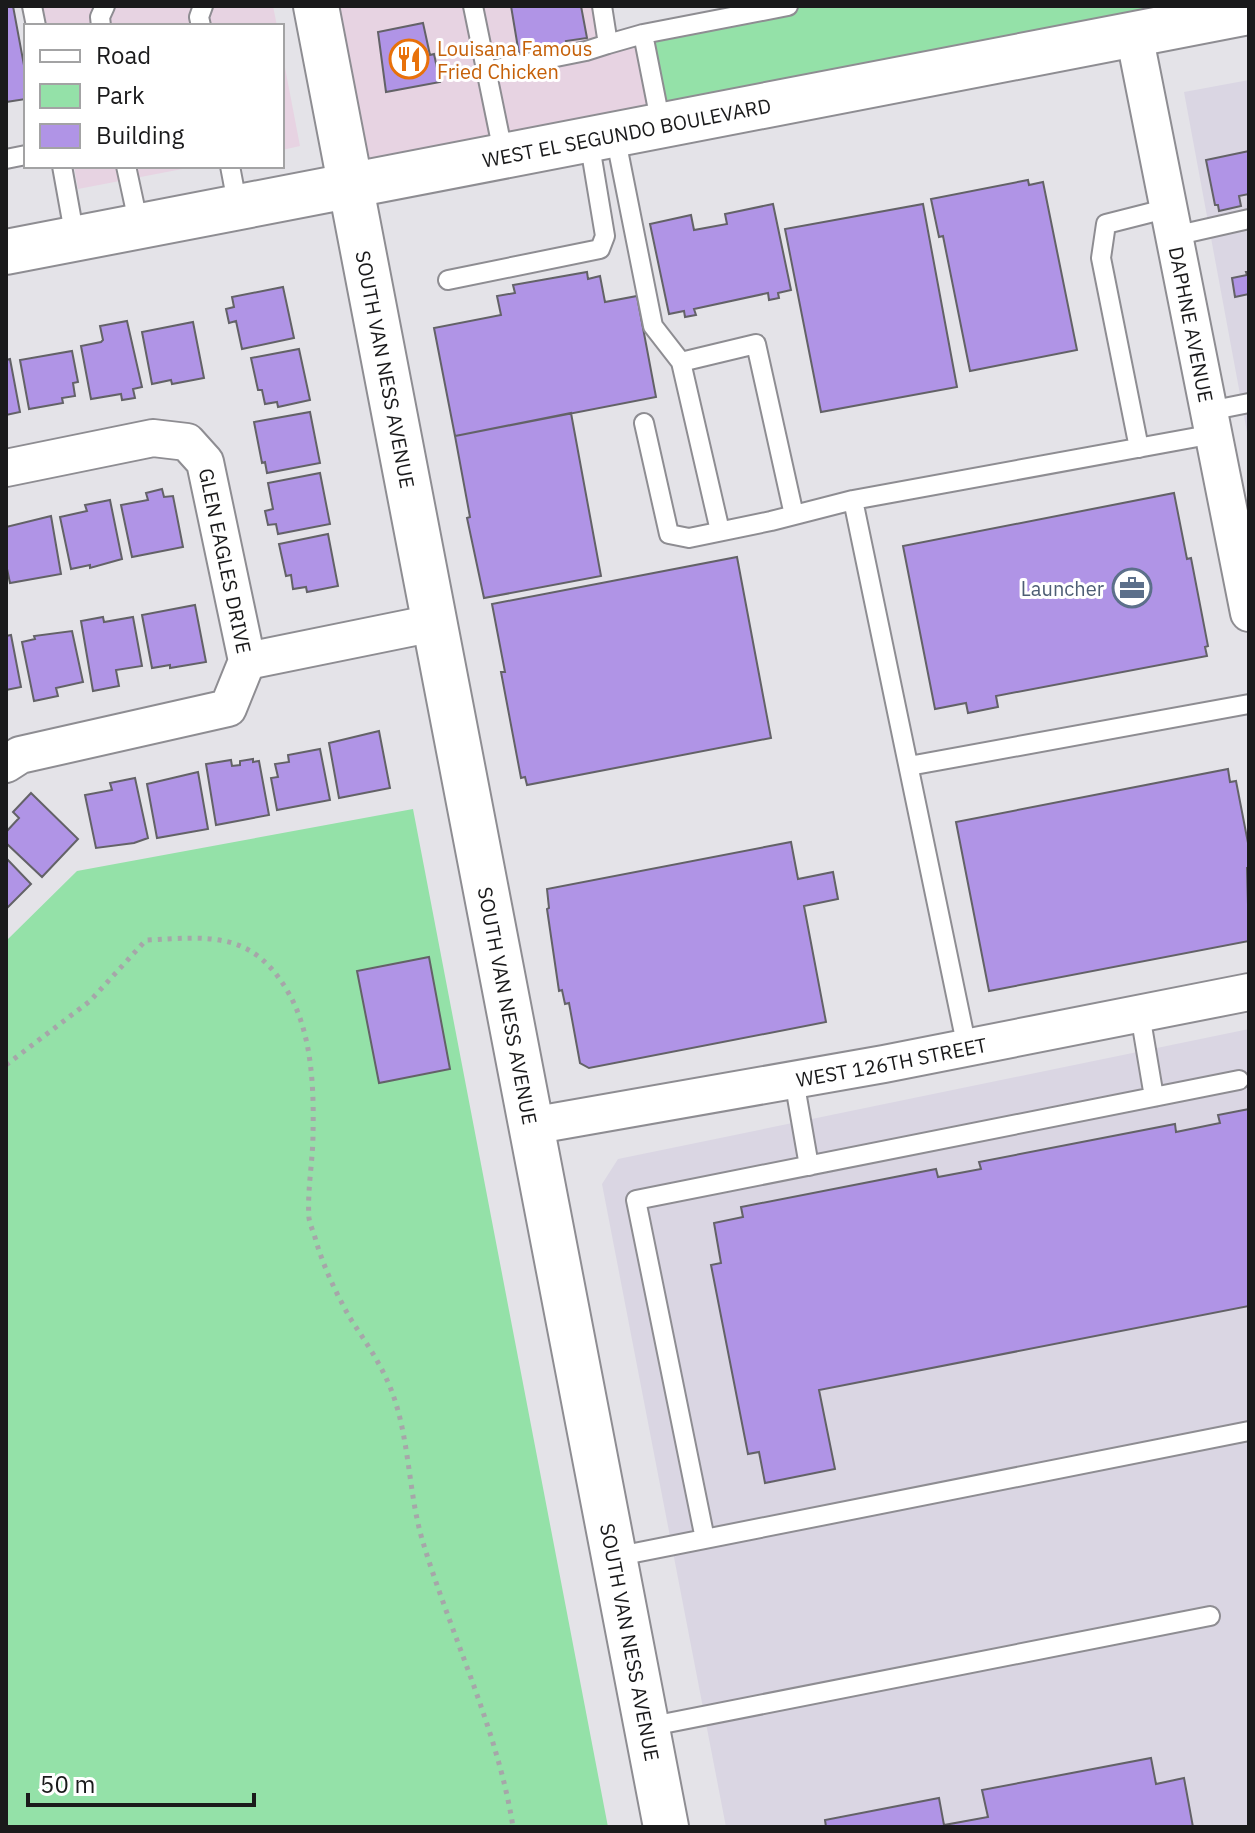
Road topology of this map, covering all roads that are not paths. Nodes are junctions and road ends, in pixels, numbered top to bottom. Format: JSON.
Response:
{"nodes":[{"id":1,"x":316,"y":6,"type":"edge"},
{"id":2,"x":473,"y":6,"type":"edge"},
{"id":3,"x":602,"y":6,"type":"edge"},
{"id":4,"x":788,"y":6,"type":"edge"},
{"id":5,"x":1249,"y":12,"type":"edge"},
{"id":6,"x":643,"y":34,"type":"junction"},
{"id":7,"x":1134,"y":34,"type":"junction"},
{"id":8,"x":608,"y":44,"type":"junction"},
{"id":9,"x":486,"y":71,"type":"junction"},
{"id":10,"x":661,"y":126,"type":"junction"},
{"id":11,"x":602,"y":138,"type":"junction"},
{"id":12,"x":504,"y":157,"type":"junction"},
{"id":13,"x":62,"y":168,"type":"edge"},
{"id":14,"x":126,"y":168,"type":"edge"},
{"id":15,"x":350,"y":185,"type":"junction"},
{"id":16,"x":234,"y":187,"type":"edge"},
{"id":17,"x":1249,"y":219,"type":"edge"},
{"id":18,"x":1172,"y":222,"type":"junction"},
{"id":19,"x":139,"y":226,"type":"junction"},
{"id":20,"x":75,"y":238,"type":"junction"},
{"id":21,"x":6,"y":252,"type":"edge"},
{"id":22,"x":448,"y":280,"type":"dead end"},
{"id":23,"x":681,"y":362,"type":"junction"},
{"id":24,"x":1249,"y":403,"type":"edge"},
{"id":25,"x":644,"y":423,"type":"dead end"},
{"id":26,"x":1212,"y":423,"type":"junction"},
{"id":27,"x":1139,"y":448,"type":"junction"},
{"id":28,"x":6,"y":468,"type":"edge"},
{"id":29,"x":853,"y":500,"type":"junction"},
{"id":30,"x":794,"y":515,"type":"junction"},
{"id":31,"x":720,"y":531,"type":"junction"},
{"id":32,"x":1249,"y":612,"type":"edge"},
{"id":33,"x":434,"y":623,"type":"junction"},
{"id":34,"x":247,"y":661,"type":"junction"},
{"id":35,"x":1249,"y":704,"type":"edge"},
{"id":36,"x":13,"y":760,"type":"edge"},
{"id":37,"x":909,"y":766,"type":"junction"},
{"id":38,"x":1249,"y":992,"type":"edge"},
{"id":39,"x":1140,"y":1014,"type":"junction"},
{"id":40,"x":967,"y":1048,"type":"junction"},
{"id":41,"x":794,"y":1080,"type":"junction"},
{"id":42,"x":1239,"y":1080,"type":"dead end"},
{"id":43,"x":1154,"y":1097,"type":"junction"},
{"id":44,"x":531,"y":1126,"type":"junction"},
{"id":45,"x":809,"y":1166,"type":"junction"},
{"id":46,"x":1249,"y":1431,"type":"edge"},
{"id":47,"x":705,"y":1539,"type":"junction"},
{"id":48,"x":614,"y":1557,"type":"junction"},
{"id":49,"x":1210,"y":1616,"type":"dead end"},
{"id":50,"x":647,"y":1727,"type":"junction"},
{"id":51,"x":666,"y":1827,"type":"edge"}],
"edges":[{"from":1,"to":15,"type":"main road","name":"SOUTH VAN NESS AVENUE"},
{"from":2,"to":9,"type":"lane"},
{"from":3,"to":8,"type":"lane"},
{"from":4,"to":6,"type":"lane"},
{"from":5,"to":7,"type":"main road","name":"WEST EL SEGUNDO BOULEVARD"},
{"from":6,"to":8,"type":"lane"},
{"from":6,"to":10,"type":"lane"},
{"from":7,"to":10,"type":"main road","name":"WEST EL SEGUNDO BOULEVARD"},
{"from":7,"to":18,"type":"street","name":"DAPHNE AVENUE"},
{"from":8,"to":9,"type":"lane"},
{"from":9,"to":12,"type":"lane"},
{"from":10,"to":11,"type":"main road","name":"WEST EL SEGUNDO BOULEVARD"},
{"from":11,"to":12,"type":"main road","name":"WEST EL SEGUNDO BOULEVARD"},
{"from":11,"to":22,"type":"lane"},
{"from":11,"to":23,"type":"lane"},
{"from":12,"to":15,"type":"main road","name":"WEST EL SEGUNDO BOULEVARD"},
{"from":13,"to":20,"type":"lane"},
{"from":14,"to":19,"type":"lane"},
{"from":15,"to":16,"type":"main road","name":"WEST EL SEGUNDO BOULEVARD"},
{"from":15,"to":33,"type":"main road","name":"SOUTH VAN NESS AVENUE"},
{"from":16,"to":19,"type":"main road","name":"WEST EL SEGUNDO BOULEVARD"},
{"from":17,"to":18,"type":"lane"},
{"from":18,"to":26,"type":"street","name":"DAPHNE AVENUE"},
{"from":18,"to":27,"type":"lane"},
{"from":19,"to":20,"type":"main road","name":"WEST EL SEGUNDO BOULEVARD"},
{"from":20,"to":21,"type":"main road","name":"WEST EL SEGUNDO BOULEVARD"},
{"from":23,"to":30,"type":"lane"},
{"from":23,"to":31,"type":"lane"},
{"from":24,"to":26,"type":"lane"},
{"from":25,"to":31,"type":"lane"},
{"from":26,"to":27,"type":"lane"},
{"from":26,"to":32,"type":"street","name":"DAPHNE AVENUE"},
{"from":27,"to":29,"type":"lane"},
{"from":28,"to":34,"type":"street","name":"GLEN EAGLES DRIVE"},
{"from":29,"to":30,"type":"lane"},
{"from":29,"to":37,"type":"lane"},
{"from":30,"to":31,"type":"lane"},
{"from":33,"to":34,"type":"street"},
{"from":33,"to":44,"type":"main road","name":"SOUTH VAN NESS AVENUE"},
{"from":34,"to":36,"type":"street","name":"GLEN EAGLES DRIVE"},
{"from":35,"to":37,"type":"lane"},
{"from":37,"to":40,"type":"lane"},
{"from":38,"to":39,"type":"street","name":"WEST 126TH STREET"},
{"from":39,"to":40,"type":"street","name":"WEST 126TH STREET"},
{"from":39,"to":43,"type":"lane"},
{"from":40,"to":41,"type":"street","name":"WEST 126TH STREET"},
{"from":41,"to":44,"type":"street","name":"WEST 126TH STREET"},
{"from":41,"to":45,"type":"lane"},
{"from":42,"to":43,"type":"lane"},
{"from":43,"to":45,"type":"lane"},
{"from":44,"to":48,"type":"main road","name":"SOUTH VAN NESS AVENUE"},
{"from":45,"to":47,"type":"lane"},
{"from":46,"to":47,"type":"lane"},
{"from":47,"to":48,"type":"lane"},
{"from":48,"to":50,"type":"main road","name":"SOUTH VAN NESS AVENUE"},
{"from":49,"to":50,"type":"lane"},
{"from":50,"to":51,"type":"main road","name":"SOUTH VAN NESS AVENUE"}]}
